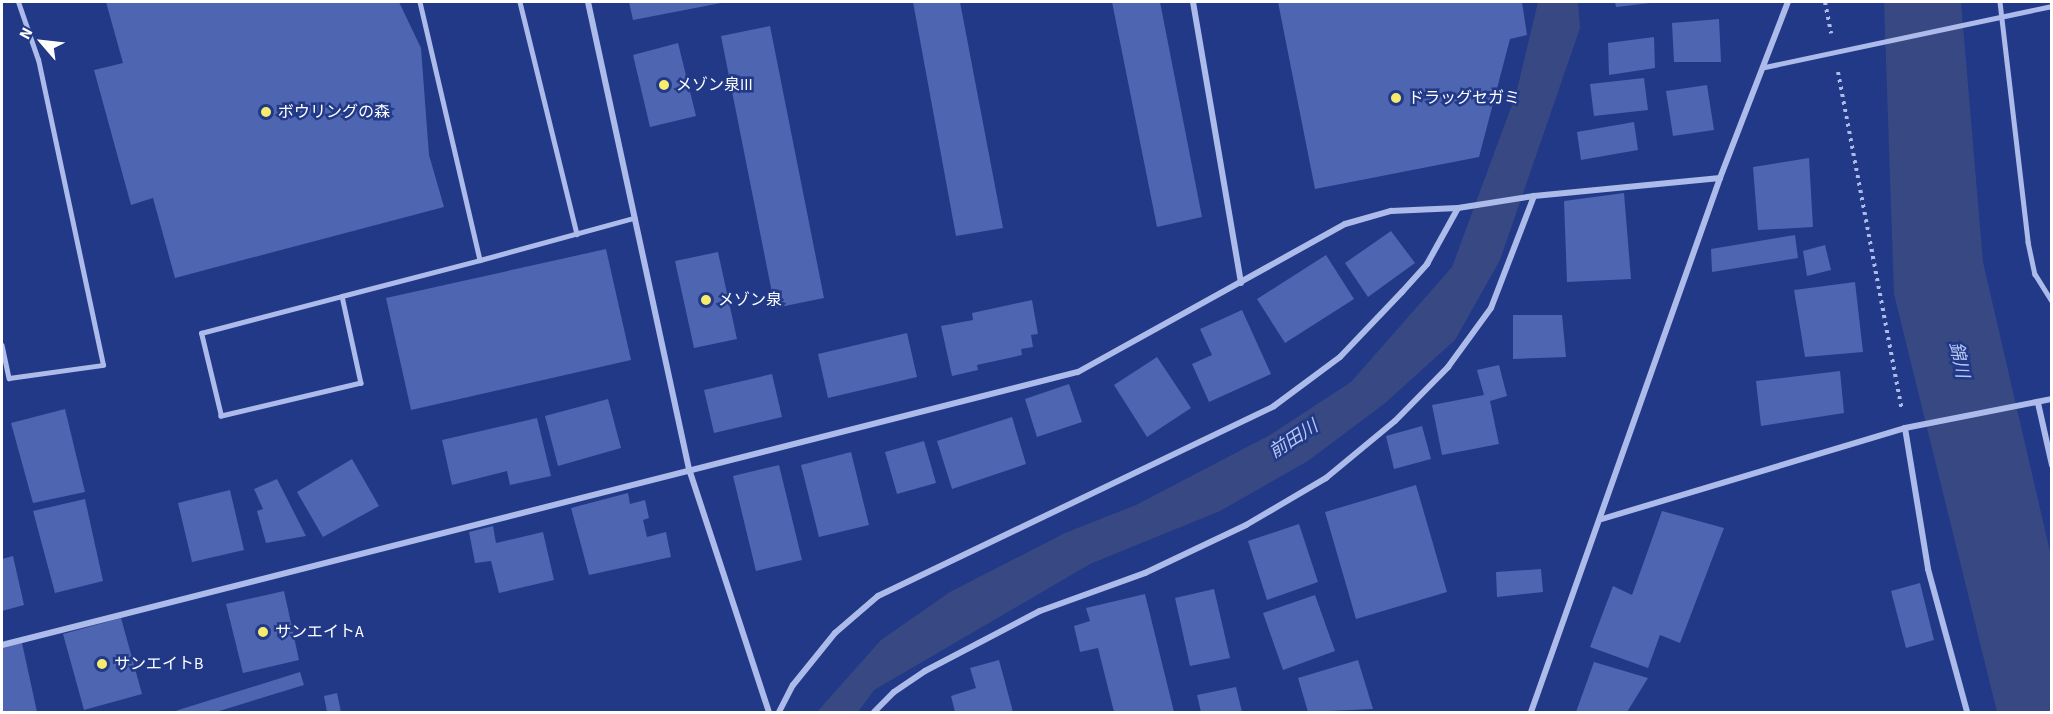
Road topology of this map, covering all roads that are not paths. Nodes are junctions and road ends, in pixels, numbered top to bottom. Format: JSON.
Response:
{"nodes":[{"id":1,"x":18,"y":2,"type":"edge"},
{"id":2,"x":420,"y":2,"type":"edge"},
{"id":3,"x":520,"y":2,"type":"edge"},
{"id":4,"x":588,"y":2,"type":"edge"},
{"id":5,"x":1193,"y":2,"type":"edge"},
{"id":6,"x":1788,"y":2,"type":"edge"},
{"id":7,"x":2000,"y":2,"type":"edge"},
{"id":8,"x":2052,"y":6,"type":"edge"},
{"id":9,"x":2001,"y":17,"type":"junction"},
{"id":10,"x":1765,"y":68,"type":"junction"},
{"id":11,"x":1720,"y":178,"type":"junction"},
{"id":12,"x":1534,"y":196,"type":"junction"},
{"id":13,"x":1458,"y":208,"type":"junction"},
{"id":14,"x":634,"y":219,"type":"junction"},
{"id":15,"x":577,"y":234,"type":"junction"},
{"id":16,"x":480,"y":260,"type":"junction"},
{"id":17,"x":1241,"y":283,"type":"junction"},
{"id":18,"x":342,"y":296,"type":"junction"},
{"id":19,"x":2052,"y":301,"type":"edge"},
{"id":20,"x":2,"y":345,"type":"edge"},
{"id":21,"x":2052,"y":399,"type":"edge"},
{"id":22,"x":2038,"y":403,"type":"junction"},
{"id":23,"x":1905,"y":428,"type":"junction"},
{"id":24,"x":2052,"y":465,"type":"edge"},
{"id":25,"x":690,"y":472,"type":"junction"},
{"id":26,"x":1602,"y":519,"type":"junction"},
{"id":27,"x":2,"y":645,"type":"edge"},
{"id":28,"x":769,"y":712,"type":"edge"},
{"id":29,"x":779,"y":712,"type":"edge"},
{"id":30,"x":874,"y":712,"type":"edge"},
{"id":31,"x":1532,"y":712,"type":"edge"},
{"id":32,"x":1967,"y":712,"type":"edge"}],
"edges":[{"from":1,"to":20,"type":"lane"},
{"from":2,"to":16,"type":"lane"},
{"from":3,"to":15,"type":"lane"},
{"from":4,"to":14,"type":"street"},
{"from":5,"to":17,"type":"street"},
{"from":6,"to":10,"type":"street"},
{"from":7,"to":9,"type":"lane"},
{"from":8,"to":9,"type":"lane"},
{"from":9,"to":10,"type":"lane"},
{"from":9,"to":19,"type":"lane"},
{"from":10,"to":11,"type":"street"},
{"from":11,"to":12,"type":"street"},
{"from":11,"to":26,"type":"street"},
{"from":12,"to":13,"type":"street"},
{"from":12,"to":30,"type":"street"},
{"from":13,"to":17,"type":"street"},
{"from":13,"to":29,"type":"street"},
{"from":14,"to":15,"type":"lane"},
{"from":14,"to":25,"type":"street"},
{"from":15,"to":16,"type":"lane"},
{"from":16,"to":18,"type":"lane"},
{"from":17,"to":25,"type":"street"},
{"from":18,"to":18,"type":"lane"},
{"from":21,"to":22,"type":"street"},
{"from":22,"to":23,"type":"street"},
{"from":22,"to":24,"type":"street"},
{"from":23,"to":26,"type":"street"},
{"from":23,"to":32,"type":"street"},
{"from":25,"to":27,"type":"street"},
{"from":25,"to":28,"type":"street"},
{"from":26,"to":31,"type":"street"}]}
